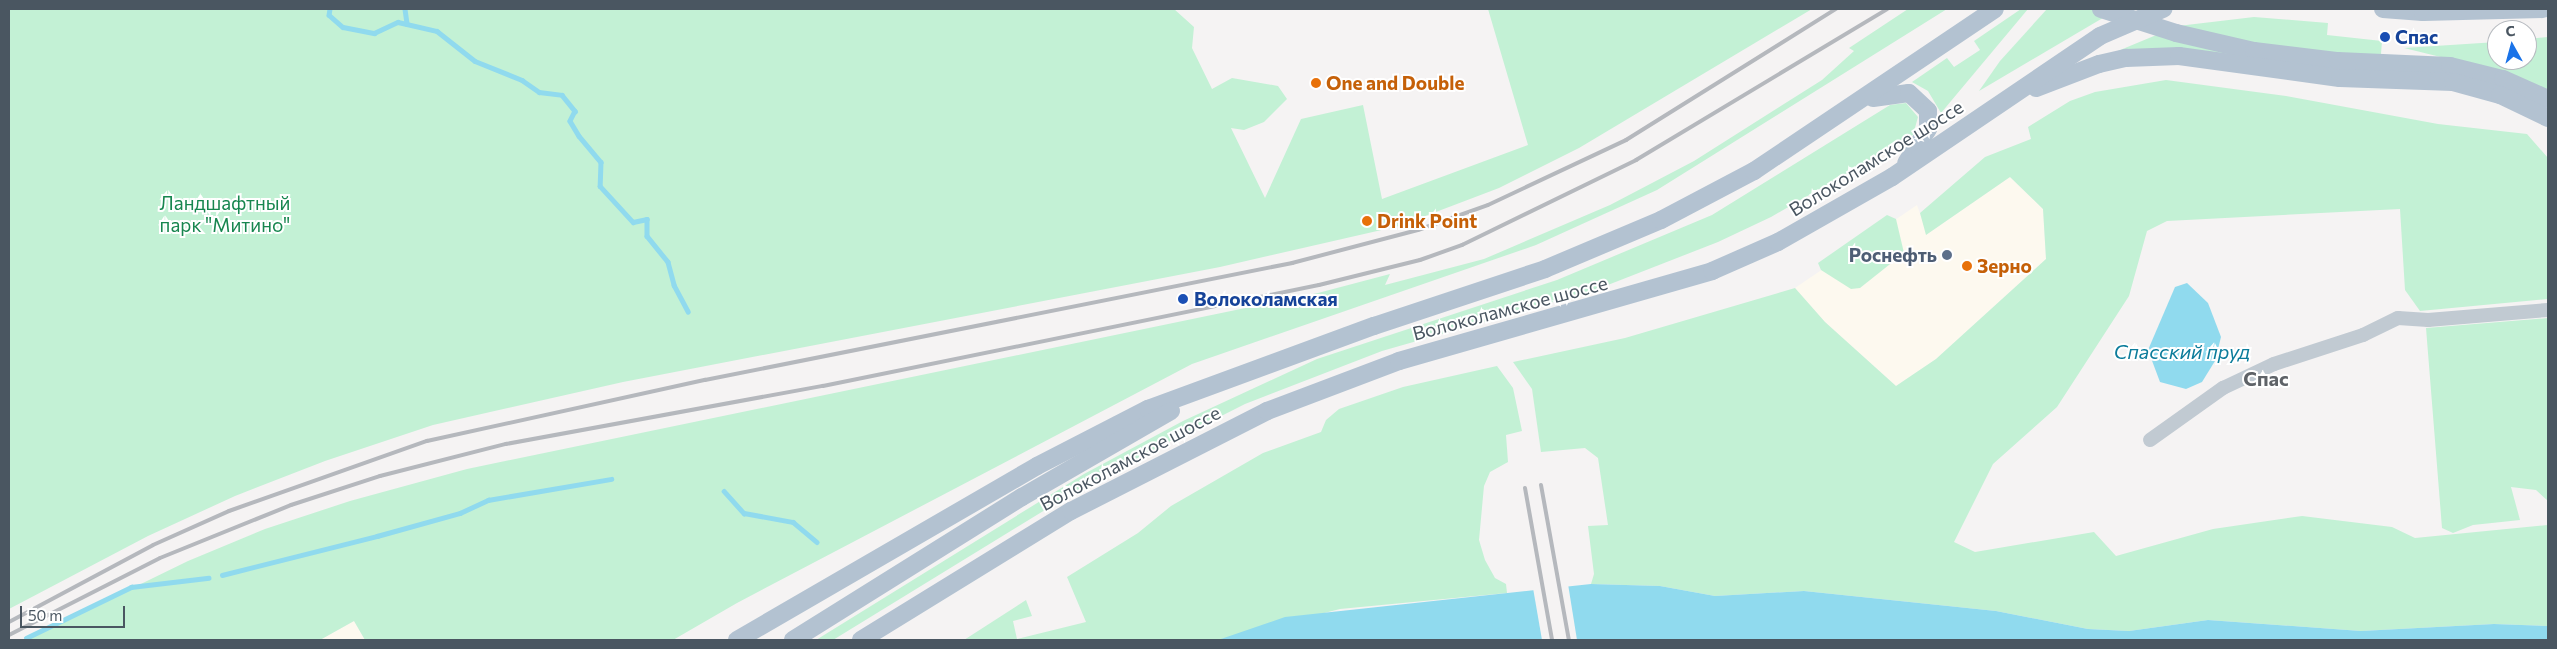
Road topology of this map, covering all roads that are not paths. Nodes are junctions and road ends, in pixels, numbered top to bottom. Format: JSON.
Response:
{"nodes":[{"id":1,"x":1995,"y":9,"type":"edge"},
{"id":2,"x":2101,"y":9,"type":"edge"},
{"id":3,"x":2123,"y":9,"type":"edge"},
{"id":4,"x":2163,"y":9,"type":"edge"},
{"id":5,"x":2384,"y":9,"type":"edge"},
{"id":6,"x":2543,"y":9,"type":"edge"},
{"id":7,"x":2423,"y":12,"type":"junction"},
{"id":8,"x":2548,"y":18,"type":"edge"},
{"id":9,"x":2176,"y":33,"type":"junction"},
{"id":10,"x":2548,"y":99,"type":"edge"},
{"id":11,"x":2008,"y":100,"type":"junction"},
{"id":12,"x":1860,"y":103,"type":"junction"},
{"id":13,"x":2548,"y":118,"type":"edge"},
{"id":14,"x":1892,"y":177,"type":"junction"},
{"id":15,"x":2548,"y":310,"type":"edge"},
{"id":16,"x":1252,"y":371,"type":"junction"},
{"id":17,"x":2150,"y":440,"type":"dead end"},
{"id":18,"x":936,"y":594,"type":"junction"},
{"id":19,"x":736,"y":640,"type":"edge"},
{"id":20,"x":794,"y":640,"type":"edge"},
{"id":21,"x":861,"y":640,"type":"edge"},
{"id":22,"x":885,"y":640,"type":"edge"}],
"edges":[{"from":1,"to":12,"type":"main road","name":"Волоколамское шоссе"},
{"from":2,"to":9,"type":"main road"},
{"from":3,"to":9,"type":"main road"},
{"from":4,"to":11,"type":"main road","name":"Волоколамское шоссе"},
{"from":5,"to":7,"type":"main road"},
{"from":6,"to":7,"type":"main road"},
{"from":7,"to":8,"type":"main road"},
{"from":9,"to":10,"type":"main road"},
{"from":11,"to":13,"type":"main road"},
{"from":11,"to":14,"type":"main road","name":"Волоколамское шоссе"},
{"from":12,"to":14,"type":"main road"},
{"from":12,"to":16,"type":"main road","name":"Волоколамское шоссе"},
{"from":14,"to":18,"type":"main road","name":"Волоколамское шоссе"},
{"from":15,"to":17,"type":"street"},
{"from":16,"to":19,"type":"main road","name":"Волоколамское шоссе"},
{"from":16,"to":20,"type":"main road","name":"Волоколамское шоссе"},
{"from":18,"to":21,"type":"main road","name":"Волоколамское шоссе"},
{"from":18,"to":22,"type":"main road"}]}
